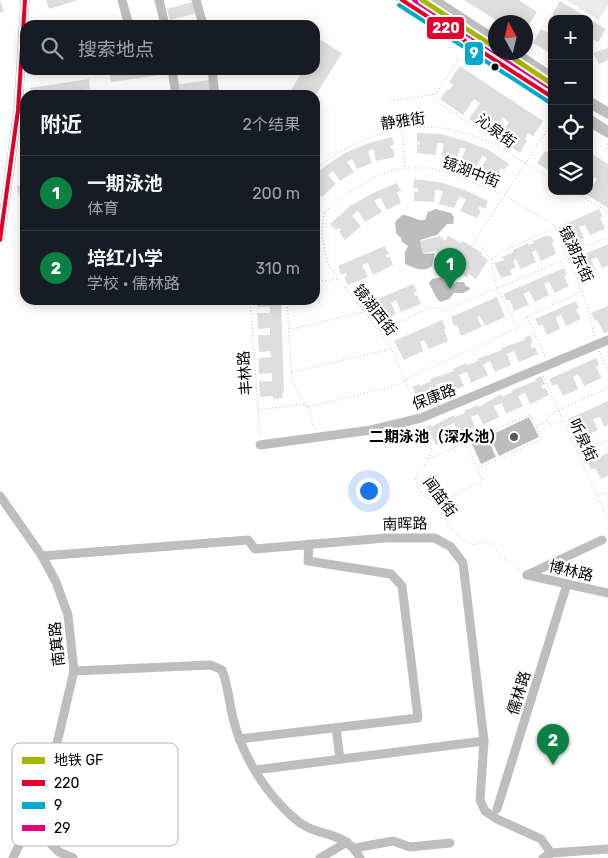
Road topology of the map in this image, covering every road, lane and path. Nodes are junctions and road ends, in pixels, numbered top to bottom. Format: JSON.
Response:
{"nodes":[{"id":1,"x":25,"y":0,"type":"edge"},
{"id":2,"x":122,"y":0,"type":"edge"},
{"id":3,"x":159,"y":0,"type":"edge"},
{"id":4,"x":196,"y":0,"type":"edge"},
{"id":5,"x":402,"y":0,"type":"edge"},
{"id":6,"x":433,"y":0,"type":"edge"},
{"id":7,"x":24,"y":20,"type":"edge"},
{"id":8,"x":128,"y":20,"type":"edge"},
{"id":9,"x":163,"y":20,"type":"edge"},
{"id":10,"x":202,"y":20,"type":"edge"},
{"id":11,"x":488,"y":36,"type":"edge"},
{"id":12,"x":459,"y":58,"type":"dead end"},
{"id":13,"x":525,"y":60,"type":"edge"},
{"id":14,"x":20,"y":75,"type":"edge"},
{"id":15,"x":173,"y":75,"type":"edge"},
{"id":16,"x":213,"y":75,"type":"edge"},
{"id":17,"x":548,"y":75,"type":"edge"},
{"id":18,"x":175,"y":90,"type":"edge"},
{"id":19,"x":214,"y":90,"type":"edge"},
{"id":20,"x":432,"y":94,"type":"junction"},
{"id":21,"x":548,"y":94,"type":"edge"},
{"id":22,"x":390,"y":101,"type":"dead end"},
{"id":23,"x":593,"y":104,"type":"edge"},
{"id":24,"x":608,"y":113,"type":"edge"},
{"id":25,"x":593,"y":123,"type":"edge"},
{"id":26,"x":402,"y":129,"type":"junction"},
{"id":27,"x":548,"y":129,"type":"edge"},
{"id":28,"x":608,"y":132,"type":"edge"},
{"id":29,"x":608,"y":144,"type":"edge"},
{"id":30,"x":500,"y":148,"type":"junction"},
{"id":31,"x":608,"y":149,"type":"edge"},
{"id":32,"x":524,"y":163,"type":"junction"},
{"id":33,"x":320,"y":165,"type":"edge"},
{"id":34,"x":405,"y":168,"type":"junction"},
{"id":35,"x":548,"y":177,"type":"edge"},
{"id":36,"x":504,"y":195,"type":"junction"},
{"id":37,"x":580,"y":195,"type":"edge"},
{"id":38,"x":324,"y":212,"type":"joint"},
{"id":39,"x":608,"y":212,"type":"edge"},
{"id":40,"x":555,"y":228,"type":"junction"},
{"id":41,"x":608,"y":237,"type":"edge"},
{"id":42,"x":0,"y":240,"type":"edge"},
{"id":43,"x":474,"y":240,"type":"junction"},
{"id":44,"x":471,"y":246,"type":"dead end"},
{"id":45,"x":566,"y":254,"type":"junction"},
{"id":46,"x":568,"y":258,"type":"junction"},
{"id":47,"x":491,"y":259,"type":"junction"},
{"id":48,"x":338,"y":279,"type":"junction"},
{"id":49,"x":320,"y":281,"type":"edge"},
{"id":50,"x":498,"y":288,"type":"junction"},
{"id":51,"x":582,"y":291,"type":"junction"},
{"id":52,"x":250,"y":305,"type":"edge"},
{"id":53,"x":287,"y":305,"type":"edge"},
{"id":54,"x":364,"y":311,"type":"junction"},
{"id":55,"x":526,"y":317,"type":"junction"},
{"id":56,"x":517,"y":328,"type":"junction"},
{"id":57,"x":288,"y":330,"type":"junction"},
{"id":58,"x":379,"y":331,"type":"junction"},
{"id":59,"x":608,"y":340,"type":"edge"},
{"id":60,"x":596,"y":345,"type":"junction"},
{"id":61,"x":391,"y":349,"type":"junction"},
{"id":62,"x":549,"y":365,"type":"junction"},
{"id":63,"x":540,"y":369,"type":"junction"},
{"id":64,"x":608,"y":371,"type":"edge"},
{"id":65,"x":291,"y":372,"type":"junction"},
{"id":66,"x":404,"y":380,"type":"junction"},
{"id":67,"x":608,"y":388,"type":"edge"},
{"id":68,"x":308,"y":406,"type":"junction"},
{"id":69,"x":258,"y":410,"type":"junction"},
{"id":70,"x":559,"y":411,"type":"junction"},
{"id":71,"x":420,"y":419,"type":"junction"},
{"id":72,"x":563,"y":421,"type":"junction"},
{"id":73,"x":547,"y":422,"type":"junction"},
{"id":74,"x":536,"y":426,"type":"junction"},
{"id":75,"x":316,"y":438,"type":"junction"},
{"id":76,"x":608,"y":440,"type":"edge"},
{"id":77,"x":466,"y":443,"type":"junction"},
{"id":78,"x":260,"y":445,"type":"joint"},
{"id":79,"x":578,"y":454,"type":"junction"},
{"id":80,"x":428,"y":459,"type":"junction"},
{"id":81,"x":477,"y":469,"type":"junction"},
{"id":82,"x":608,"y":492,"type":"edge"},
{"id":83,"x":0,"y":496,"type":"edge"},
{"id":84,"x":598,"y":496,"type":"junction"},
{"id":85,"x":436,"y":504,"type":"junction"},
{"id":86,"x":608,"y":519,"type":"edge"},
{"id":87,"x":602,"y":540,"type":"dead end"},
{"id":88,"x":309,"y":544,"type":"junction"},
{"id":89,"x":42,"y":556,"type":"junction"},
{"id":90,"x":528,"y":574,"type":"junction"},
{"id":91,"x":566,"y":584,"type":"junction"},
{"id":92,"x":608,"y":593,"type":"edge"},
{"id":93,"x":74,"y":671,"type":"junction"},
{"id":94,"x":336,"y":728,"type":"junction"},
{"id":95,"x":239,"y":739,"type":"junction"},
{"id":96,"x":484,"y":741,"type":"junction"},
{"id":97,"x":57,"y":743,"type":"edge"},
{"id":98,"x":340,"y":759,"type":"junction"},
{"id":99,"x":255,"y":770,"type":"junction"},
{"id":100,"x":497,"y":809,"type":"dead end"},
{"id":101,"x":450,"y":842,"type":"dead end"},
{"id":102,"x":351,"y":845,"type":"junction"},
{"id":103,"x":19,"y":846,"type":"edge"},
{"id":104,"x":53,"y":846,"type":"edge"},
{"id":105,"x":608,"y":850,"type":"edge"},
{"id":106,"x":547,"y":855,"type":"edge"},
{"id":107,"x":13,"y":858,"type":"edge"},
{"id":108,"x":72,"y":858,"type":"edge"},
{"id":109,"x":320,"y":858,"type":"edge"},
{"id":110,"x":360,"y":858,"type":"edge"}],
"edges":[{"from":1,"to":7,"type":"street"},
{"from":2,"to":8,"type":"street"},
{"from":3,"to":9,"type":"street"},
{"from":4,"to":10,"type":"street"},
{"from":5,"to":21,"type":"main road"},
{"from":6,"to":11,"type":"main road"},
{"from":12,"to":20,"type":"path"},
{"from":13,"to":17,"type":"main road"},
{"from":14,"to":42,"type":"street"},
{"from":15,"to":18,"type":"street"},
{"from":16,"to":19,"type":"street"},
{"from":20,"to":22,"type":"path"},
{"from":20,"to":30,"type":"path","name":"沁泉街"},
{"from":23,"to":24,"type":"main road"},
{"from":25,"to":28,"type":"main road"},
{"from":26,"to":30,"type":"path","name":"静雅街"},
{"from":26,"to":33,"type":"path","name":"静雅街"},
{"from":26,"to":34,"type":"path"},
{"from":27,"to":32,"type":"path"},
{"from":29,"to":31,"type":"path"},
{"from":30,"to":32,"type":"path","name":"沁泉街"},
{"from":32,"to":35,"type":"path","name":"沁泉街"},
{"from":32,"to":36,"type":"path"},
{"from":34,"to":36,"type":"path","name":"镜湖中街"},
{"from":34,"to":38,"type":"path","name":"镜湖中街"},
{"from":36,"to":40,"type":"path","name":"镜湖东街"},
{"from":36,"to":43,"type":"path"},
{"from":37,"to":39,"type":"path"},
{"from":38,"to":48,"type":"path","name":"镜湖西街"},
{"from":40,"to":45,"type":"path","name":"镜湖东街"},
{"from":40,"to":47,"type":"path"},
{"from":41,"to":45,"type":"path"},
{"from":43,"to":44,"type":"path"},
{"from":43,"to":47,"type":"path"},
{"from":45,"to":46,"type":"path","name":"镜湖东街"},
{"from":46,"to":50,"type":"path"},
{"from":46,"to":51,"type":"path","name":"镜湖东街"},
{"from":47,"to":50,"type":"path"},
{"from":48,"to":49,"type":"path"},
{"from":48,"to":54,"type":"path","name":"镜湖西街"},
{"from":50,"to":56,"type":"path"},
{"from":50,"to":58,"type":"path"},
{"from":51,"to":55,"type":"path"},
{"from":51,"to":60,"type":"path","name":"镜湖东街"},
{"from":52,"to":69,"type":"path","name":"丰林路"},
{"from":53,"to":57,"type":"path"},
{"from":54,"to":57,"type":"path"},
{"from":54,"to":58,"type":"path","name":"镜湖西街"},
{"from":55,"to":56,"type":"path"},
{"from":55,"to":62,"type":"path"},
{"from":56,"to":66,"type":"path"},
{"from":57,"to":65,"type":"path"},
{"from":58,"to":61,"type":"path","name":"镜湖西街"},
{"from":59,"to":60,"type":"street","name":"保康路"},
{"from":60,"to":62,"type":"street","name":"保康路"},
{"from":60,"to":64,"type":"path","name":"镜湖东街"},
{"from":61,"to":65,"type":"path"},
{"from":61,"to":66,"type":"path","name":"镜湖西街"},
{"from":62,"to":63,"type":"street","name":"保康路"},
{"from":63,"to":70,"type":"path","name":"听泉街"},
{"from":63,"to":71,"type":"street","name":"保康路"},
{"from":65,"to":68,"type":"path"},
{"from":66,"to":68,"type":"path"},
{"from":66,"to":71,"type":"path","name":"镜湖西街"},
{"from":67,"to":70,"type":"path"},
{"from":68,"to":69,"type":"path"},
{"from":68,"to":75,"type":"path"},
{"from":69,"to":78,"type":"path","name":"丰林路"},
{"from":70,"to":72,"type":"path","name":"听泉街"},
{"from":70,"to":73,"type":"path"},
{"from":71,"to":75,"type":"street","name":"保康路"},
{"from":71,"to":80,"type":"path","name":"闻笛街"},
{"from":72,"to":73,"type":"path"},
{"from":72,"to":79,"type":"path","name":"听泉街"},
{"from":73,"to":74,"type":"path"},
{"from":74,"to":77,"type":"path"},
{"from":74,"to":81,"type":"path"},
{"from":75,"to":78,"type":"street","name":"保康路"},
{"from":76,"to":79,"type":"path"},
{"from":77,"to":80,"type":"path"},
{"from":77,"to":81,"type":"path"},
{"from":79,"to":84,"type":"path","name":"听泉街"},
{"from":80,"to":85,"type":"path","name":"闻笛街"},
{"from":81,"to":85,"type":"path"},
{"from":82,"to":84,"type":"path"},
{"from":83,"to":89,"type":"street","name":"南箕路"},
{"from":84,"to":86,"type":"path","name":"听泉街"},
{"from":85,"to":90,"type":"path","name":"闻笛街"},
{"from":87,"to":90,"type":"street"},
{"from":88,"to":89,"type":"street","name":"南晖路"},
{"from":88,"to":94,"type":"street"},
{"from":88,"to":96,"type":"street","name":"南晖路"},
{"from":89,"to":93,"type":"street","name":"南箕路"},
{"from":90,"to":91,"type":"street","name":"博林路"},
{"from":91,"to":92,"type":"street","name":"博林路"},
{"from":91,"to":100,"type":"street","name":"儒林路"},
{"from":93,"to":95,"type":"street"},
{"from":93,"to":97,"type":"street","name":"南箕路"},
{"from":94,"to":95,"type":"street"},
{"from":94,"to":98,"type":"street"},
{"from":95,"to":99,"type":"street"},
{"from":96,"to":98,"type":"street"},
{"from":96,"to":106,"type":"street","name":"南晖路"},
{"from":98,"to":99,"type":"street"},
{"from":99,"to":102,"type":"street"},
{"from":101,"to":102,"type":"street"},
{"from":102,"to":109,"type":"street"},
{"from":102,"to":110,"type":"street"},
{"from":103,"to":107,"type":"street","name":"南箕路"},
{"from":104,"to":108,"type":"street"},
{"from":105,"to":106,"type":"street"}]}
